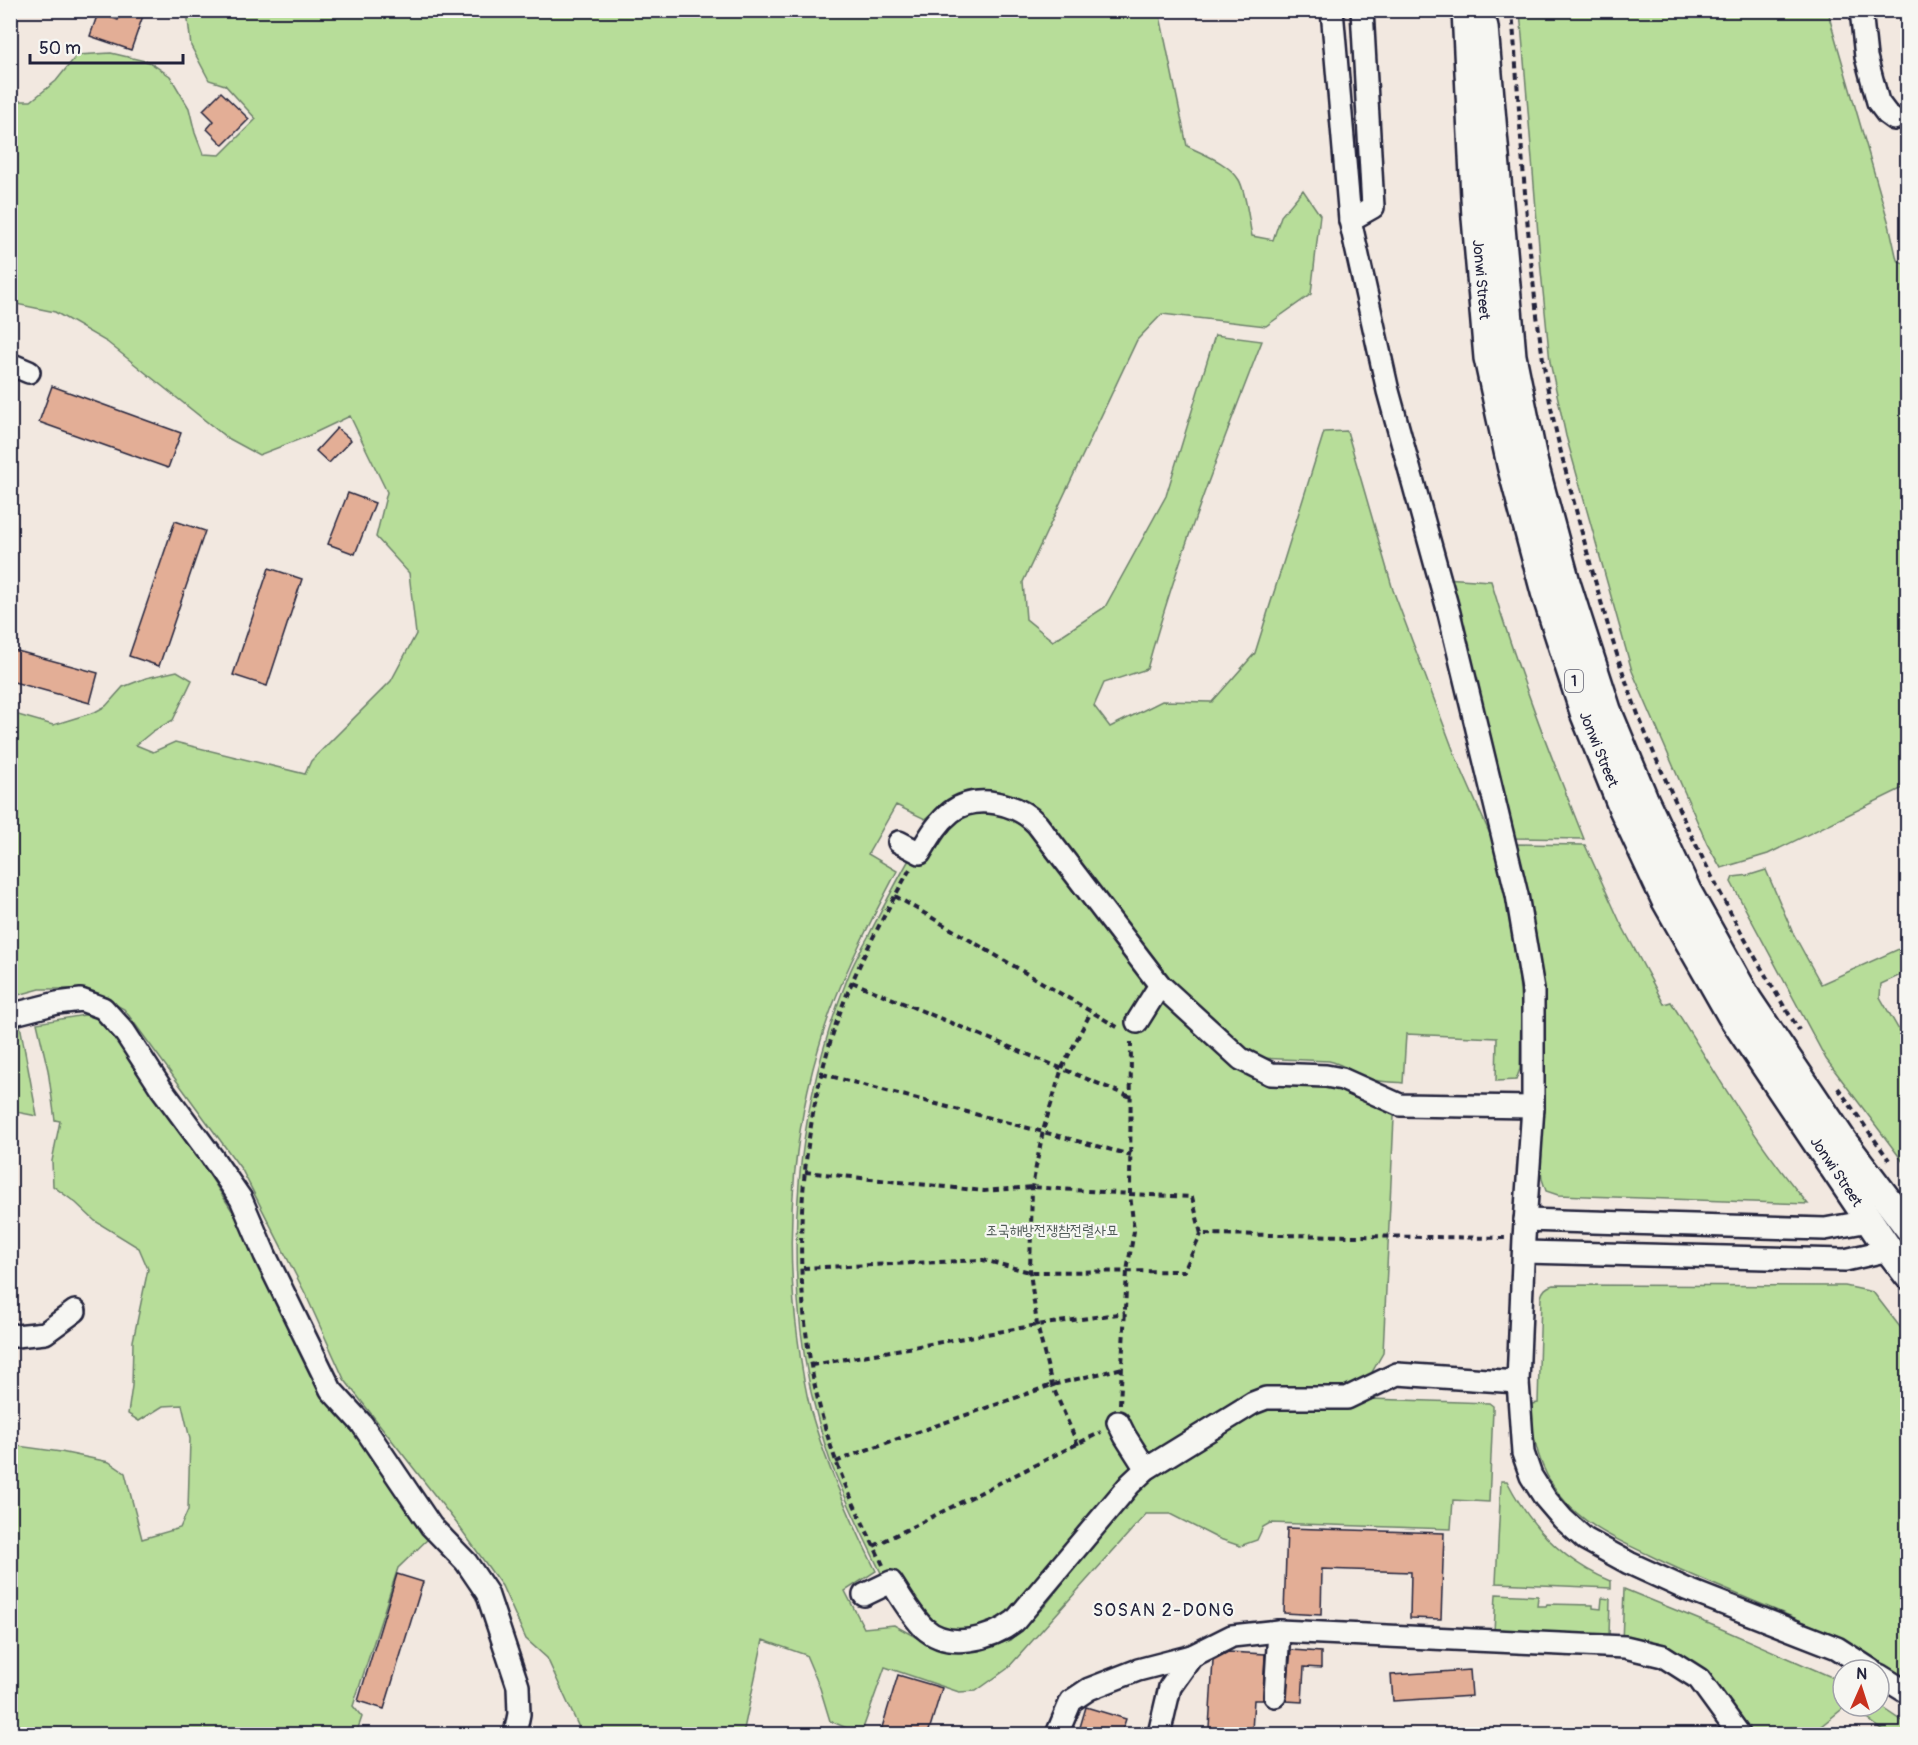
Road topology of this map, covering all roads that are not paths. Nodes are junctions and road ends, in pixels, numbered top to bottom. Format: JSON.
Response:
{"nodes":[{"id":1,"x":1332,"y":10,"type":"edge"},
{"id":2,"x":1362,"y":10,"type":"edge"},
{"id":3,"x":1466,"y":10,"type":"edge"},
{"id":4,"x":1483,"y":10,"type":"edge"},
{"id":5,"x":1861,"y":10,"type":"edge"},
{"id":6,"x":1894,"y":119,"type":"dead end"},
{"id":7,"x":1350,"y":220,"type":"junction"},
{"id":8,"x":899,"y":842,"type":"dead end"},
{"id":9,"x":1160,"y":986,"type":"junction"},
{"id":10,"x":10,"y":1015,"type":"edge"},
{"id":11,"x":1134,"y":1029,"type":"road end"},
{"id":12,"x":1533,"y":1107,"type":"junction"},
{"id":13,"x":1869,"y":1221,"type":"junction"},
{"id":14,"x":1908,"y":1227,"type":"edge"},
{"id":15,"x":1524,"y":1237,"type":"junction"},
{"id":16,"x":1889,"y":1250,"type":"junction"},
{"id":17,"x":1908,"y":1275,"type":"edge"},
{"id":18,"x":75,"y":1311,"type":"dead end"},
{"id":19,"x":10,"y":1334,"type":"edge"},
{"id":20,"x":1518,"y":1382,"type":"junction"},
{"id":21,"x":1118,"y":1422,"type":"road end"},
{"id":22,"x":1146,"y":1469,"type":"junction"},
{"id":23,"x":864,"y":1595,"type":"dead end"},
{"id":24,"x":1279,"y":1631,"type":"junction"},
{"id":25,"x":1192,"y":1656,"type":"junction"},
{"id":26,"x":1852,"y":1658,"type":"edge"},
{"id":27,"x":1891,"y":1682,"type":"edge"},
{"id":28,"x":1908,"y":1693,"type":"edge"},
{"id":29,"x":1275,"y":1696,"type":"dead end"},
{"id":30,"x":515,"y":1734,"type":"edge"},
{"id":31,"x":1057,"y":1734,"type":"edge"},
{"id":32,"x":1159,"y":1734,"type":"edge"},
{"id":33,"x":1738,"y":1734,"type":"edge"}],
"edges":[{"from":1,"to":7,"type":"street"},
{"from":2,"to":7,"type":"street"},
{"from":3,"to":13,"type":"main road","name":"Jonwi Street","number":"1"},
{"from":4,"to":14,"type":"main road","name":"Jonwi Street","number":"1"},
{"from":5,"to":6,"type":"street"},
{"from":7,"to":12,"type":"street"},
{"from":8,"to":9,"type":"street"},
{"from":9,"to":11,"type":"street"},
{"from":9,"to":12,"type":"street"},
{"from":10,"to":30,"type":"street"},
{"from":12,"to":15,"type":"street"},
{"from":13,"to":15,"type":"street"},
{"from":13,"to":16,"type":"main road","name":"Jonwi Street","number":"1"},
{"from":15,"to":16,"type":"street"},
{"from":15,"to":20,"type":"street"},
{"from":16,"to":17,"type":"main road","name":"Jonwi Street","number":"1"},
{"from":18,"to":19,"type":"street"},
{"from":20,"to":22,"type":"street"},
{"from":20,"to":26,"type":"street"},
{"from":21,"to":22,"type":"street"},
{"from":22,"to":23,"type":"street"},
{"from":24,"to":25,"type":"street"},
{"from":24,"to":29,"type":"street"},
{"from":24,"to":33,"type":"street"},
{"from":25,"to":31,"type":"street"},
{"from":25,"to":32,"type":"street"},
{"from":27,"to":28,"type":"street"}]}
